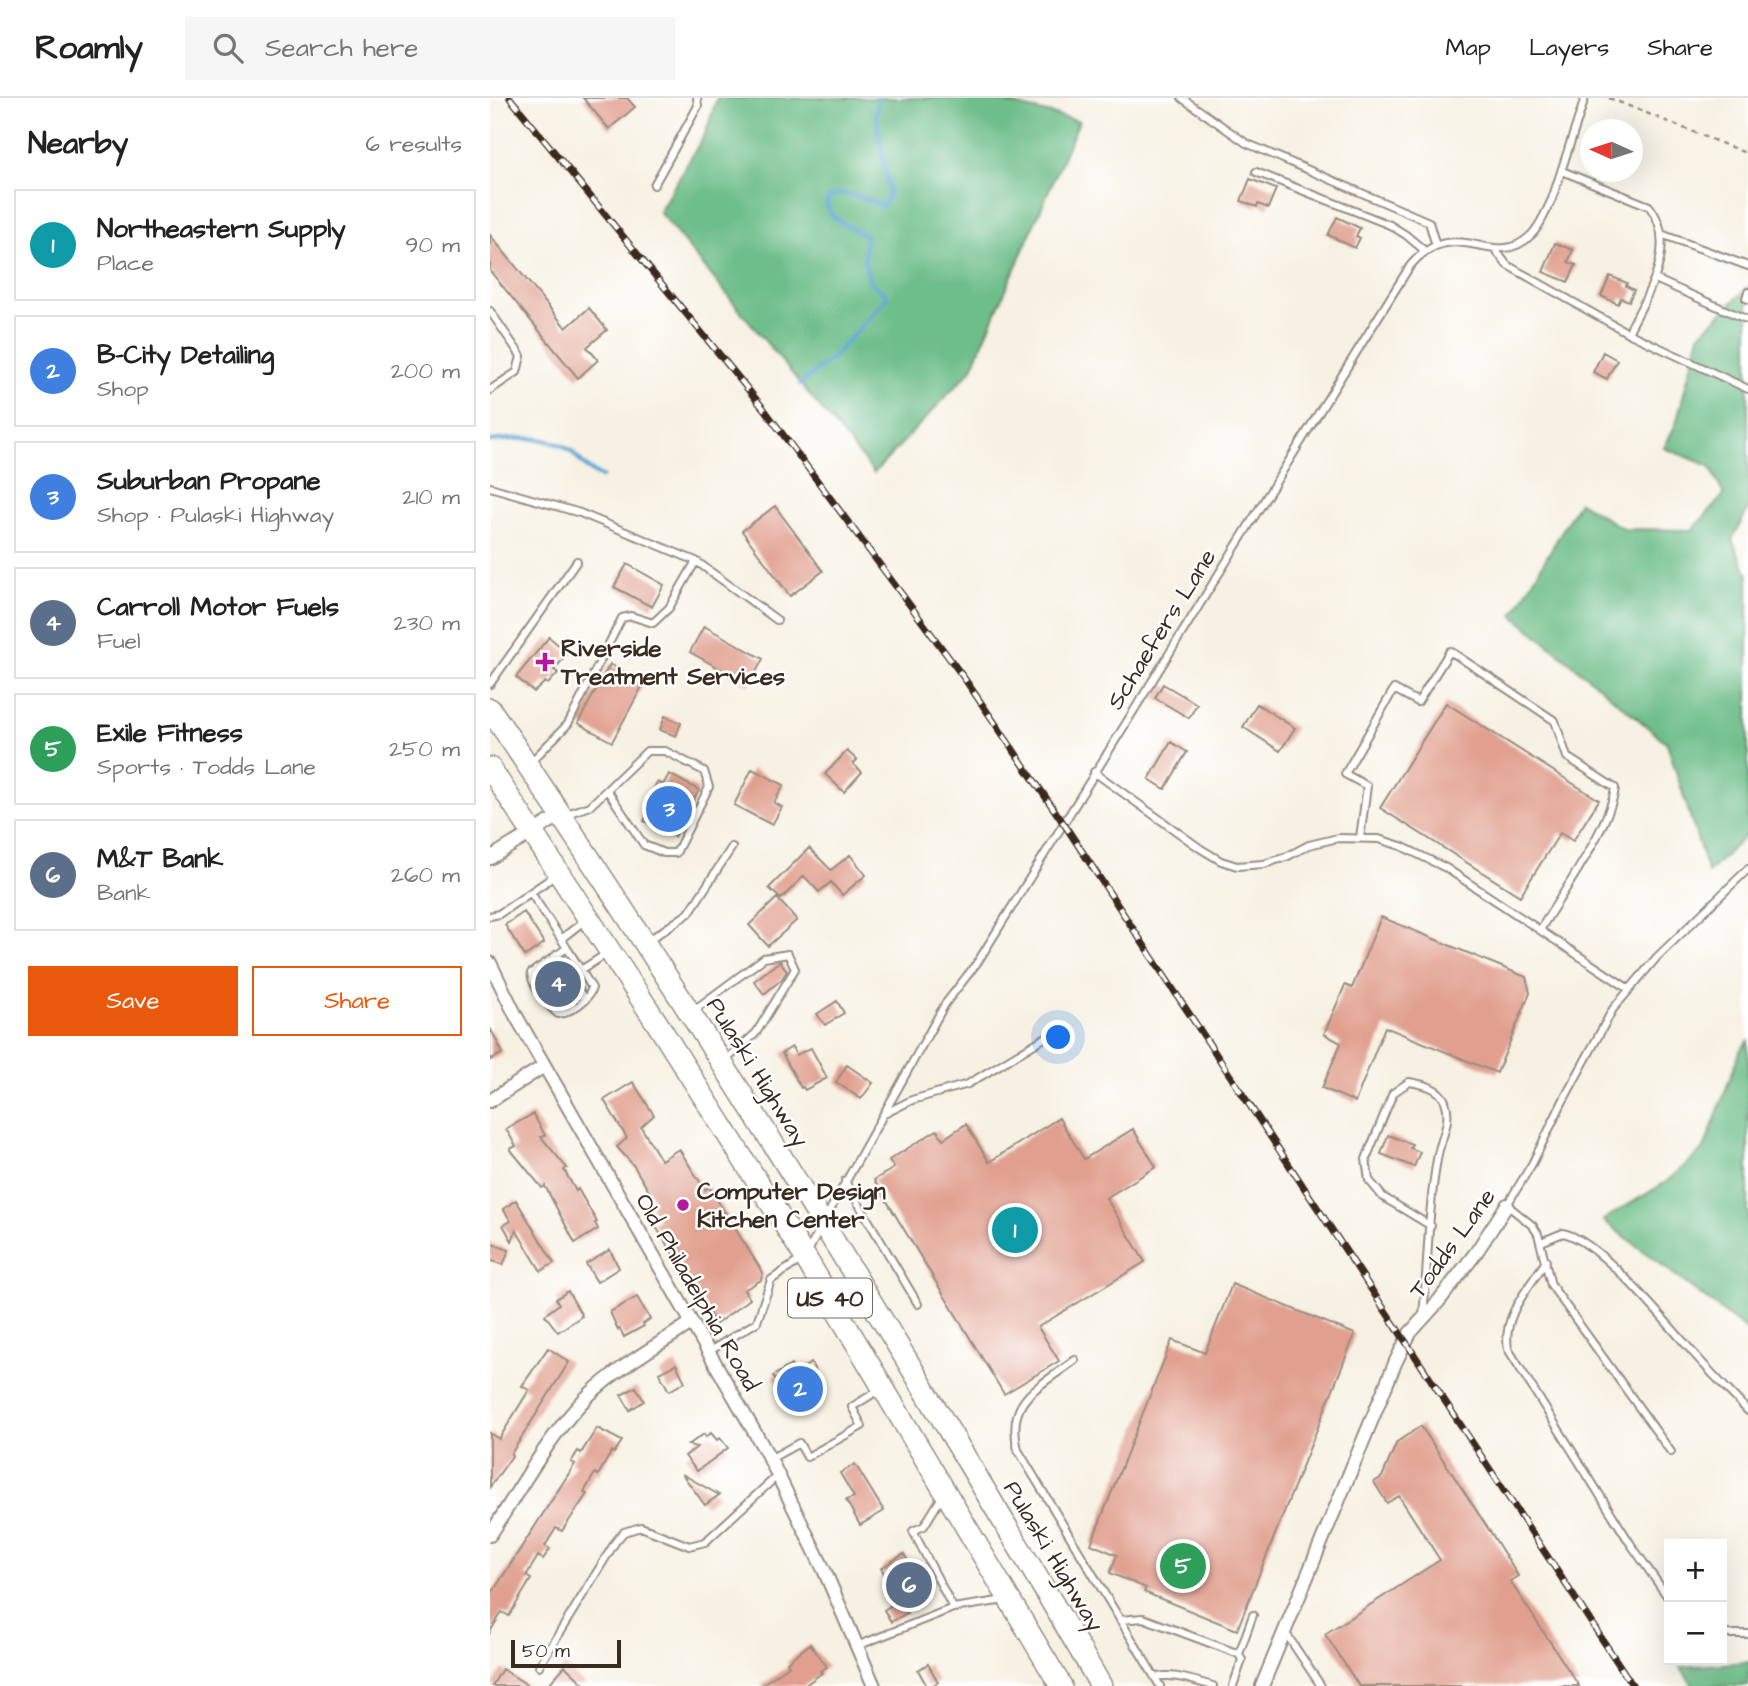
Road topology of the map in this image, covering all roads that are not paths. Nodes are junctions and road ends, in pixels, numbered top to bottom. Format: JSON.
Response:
{"nodes":[{"id":1,"x":697,"y":98,"type":"edge"},
{"id":2,"x":1182,"y":98,"type":"edge"},
{"id":3,"x":1585,"y":98,"type":"edge"},
{"id":4,"x":1562,"y":171,"type":"junction"},
{"id":5,"x":1256,"y":172,"type":"dead end"},
{"id":6,"x":654,"y":185,"type":"dead end"},
{"id":7,"x":1661,"y":233,"type":"junction"},
{"id":8,"x":1436,"y":246,"type":"junction"},
{"id":9,"x":1493,"y":248,"type":"junction"},
{"id":10,"x":1425,"y":251,"type":"junction"},
{"id":11,"x":1748,"y":266,"type":"edge"},
{"id":12,"x":1656,"y":279,"type":"junction"},
{"id":13,"x":1748,"y":292,"type":"edge"},
{"id":14,"x":1748,"y":299,"type":"edge"},
{"id":15,"x":490,"y":311,"type":"edge"},
{"id":16,"x":1748,"y":320,"type":"edge"},
{"id":17,"x":1628,"y":333,"type":"junction"},
{"id":18,"x":1748,"y":389,"type":"edge"},
{"id":19,"x":490,"y":390,"type":"edge"},
{"id":20,"x":490,"y":488,"type":"edge"},
{"id":21,"x":577,"y":561,"type":"dead end"},
{"id":22,"x":696,"y":561,"type":"junction"},
{"id":23,"x":777,"y":620,"type":"dead end"},
{"id":24,"x":490,"y":684,"type":"edge"},
{"id":25,"x":490,"y":709,"type":"edge"},
{"id":26,"x":528,"y":765,"type":"junction"},
{"id":27,"x":490,"y":768,"type":"edge"},
{"id":28,"x":1094,"y":772,"type":"junction"},
{"id":29,"x":607,"y":790,"type":"junction"},
{"id":30,"x":561,"y":815,"type":"junction"},
{"id":31,"x":531,"y":832,"type":"junction"},
{"id":32,"x":1360,"y":838,"type":"junction"},
{"id":33,"x":732,"y":847,"type":"dead end"},
{"id":34,"x":490,"y":858,"type":"edge"},
{"id":35,"x":1748,"y":869,"type":"edge"},
{"id":36,"x":560,"y":873,"type":"junction"},
{"id":37,"x":531,"y":893,"type":"junction"},
{"id":38,"x":490,"y":916,"type":"edge"},
{"id":39,"x":589,"y":917,"type":"junction"},
{"id":40,"x":1540,"y":930,"type":"junction"},
{"id":41,"x":562,"y":939,"type":"junction"},
{"id":42,"x":644,"y":943,"type":"junction"},
{"id":43,"x":567,"y":948,"type":"junction"},
{"id":44,"x":611,"y":951,"type":"junction"},
{"id":45,"x":557,"y":954,"type":"junction"},
{"id":46,"x":548,"y":961,"type":"junction"},
{"id":47,"x":490,"y":963,"type":"edge"},
{"id":48,"x":564,"y":965,"type":"dead end"},
{"id":49,"x":538,"y":968,"type":"junction"},
{"id":50,"x":581,"y":970,"type":"junction"},
{"id":51,"x":554,"y":971,"type":"dead end"},
{"id":52,"x":543,"y":978,"type":"dead end"},
{"id":53,"x":578,"y":989,"type":"dead end"},
{"id":54,"x":1629,"y":989,"type":"junction"},
{"id":55,"x":568,"y":996,"type":"dead end"},
{"id":56,"x":585,"y":1000,"type":"junction"},
{"id":57,"x":559,"y":1003,"type":"dead end"},
{"id":58,"x":574,"y":1007,"type":"junction"},
{"id":59,"x":565,"y":1013,"type":"junction"},
{"id":60,"x":690,"y":1013,"type":"junction"},
{"id":61,"x":1051,"y":1034,"type":"dead end"},
{"id":62,"x":722,"y":1064,"type":"junction"},
{"id":63,"x":544,"y":1066,"type":"junction"},
{"id":64,"x":490,"y":1101,"type":"edge"},
{"id":65,"x":882,"y":1114,"type":"junction"},
{"id":66,"x":845,"y":1181,"type":"junction"},
{"id":67,"x":1507,"y":1205,"type":"junction"},
{"id":68,"x":823,"y":1223,"type":"junction"},
{"id":69,"x":1431,"y":1226,"type":"junction"},
{"id":70,"x":1541,"y":1241,"type":"junction"},
{"id":71,"x":805,"y":1257,"type":"junction"},
{"id":72,"x":1546,"y":1261,"type":"junction"},
{"id":73,"x":918,"y":1304,"type":"dead end"},
{"id":74,"x":1423,"y":1318,"type":"junction"},
{"id":75,"x":691,"y":1323,"type":"junction"},
{"id":76,"x":708,"y":1352,"type":"junction"},
{"id":77,"x":1075,"y":1360,"type":"dead end"},
{"id":78,"x":884,"y":1387,"type":"junction"},
{"id":79,"x":1748,"y":1411,"type":"edge"},
{"id":80,"x":1671,"y":1452,"type":"dead end"},
{"id":81,"x":770,"y":1459,"type":"junction"},
{"id":82,"x":778,"y":1476,"type":"junction"},
{"id":83,"x":946,"y":1489,"type":"junction"},
{"id":84,"x":490,"y":1535,"type":"edge"},
{"id":85,"x":1664,"y":1592,"type":"edge"},
{"id":86,"x":1011,"y":1599,"type":"junction"},
{"id":87,"x":953,"y":1608,"type":"junction"},
{"id":88,"x":1254,"y":1615,"type":"dead end"},
{"id":89,"x":1120,"y":1620,"type":"junction"},
{"id":90,"x":1284,"y":1632,"type":"junction"},
{"id":91,"x":1727,"y":1634,"type":"edge"},
{"id":92,"x":1748,"y":1634,"type":"edge"},
{"id":93,"x":857,"y":1646,"type":"junction"},
{"id":94,"x":1238,"y":1654,"type":"junction"},
{"id":95,"x":539,"y":1666,"type":"dead end"},
{"id":96,"x":1155,"y":1677,"type":"junction"},
{"id":97,"x":1055,"y":1683,"type":"edge"},
{"id":98,"x":869,"y":1684,"type":"edge"},
{"id":99,"x":1266,"y":1684,"type":"edge"},
{"id":100,"x":1101,"y":1686,"type":"edge"},
{"id":101,"x":1160,"y":1686,"type":"edge"},
{"id":102,"x":1213,"y":1686,"type":"edge"},
{"id":103,"x":1233,"y":1686,"type":"edge"},
{"id":104,"x":1321,"y":1686,"type":"edge"}],
"edges":[{"from":1,"to":6,"type":"lane"},
{"from":2,"to":8,"type":"lane"},
{"from":3,"to":4,"type":"lane","name":"Schaefers Lane"},
{"from":4,"to":7,"type":"lane"},
{"from":4,"to":9,"type":"lane","name":"Schaefers Lane"},
{"from":5,"to":10,"type":"lane"},
{"from":7,"to":11,"type":"lane"},
{"from":7,"to":12,"type":"lane"},
{"from":8,"to":9,"type":"lane","name":"Schaefers Lane"},
{"from":8,"to":10,"type":"lane","name":"Schaefers Lane"},
{"from":9,"to":17,"type":"lane"},
{"from":10,"to":28,"type":"lane","name":"Schaefers Lane"},
{"from":12,"to":16,"type":"lane"},
{"from":12,"to":17,"type":"lane"},
{"from":13,"to":14,"type":"lane"},
{"from":15,"to":19,"type":"lane"},
{"from":17,"to":18,"type":"lane"},
{"from":20,"to":22,"type":"lane"},
{"from":21,"to":24,"type":"lane"},
{"from":22,"to":23,"type":"lane"},
{"from":22,"to":26,"type":"lane"},
{"from":25,"to":26,"type":"highway","name":"Pulaski Highway","number":"US 40"},
{"from":26,"to":30,"type":"highway","name":"Pulaski Highway","number":"US 40"},
{"from":27,"to":31,"type":"highway","number":"US 40"},
{"from":28,"to":32,"type":"lane"},
{"from":28,"to":65,"type":"lane","name":"Schaefers Lane"},
{"from":29,"to":29,"type":"lane"},
{"from":29,"to":30,"type":"lane"},
{"from":30,"to":31,"type":"street"},
{"from":30,"to":42,"type":"highway","name":"Pulaski Highway","number":"US 40"},
{"from":31,"to":34,"type":"street"},
{"from":31,"to":36,"type":"highway","number":"US 40"},
{"from":32,"to":40,"type":"lane"},
{"from":32,"to":40,"type":"lane"},
{"from":33,"to":42,"type":"lane"},
{"from":35,"to":54,"type":"lane","name":"Todds Lane"},
{"from":36,"to":37,"type":"lane"},
{"from":36,"to":39,"type":"highway","number":"US 40"},
{"from":37,"to":38,"type":"lane"},
{"from":37,"to":41,"type":"lane"},
{"from":39,"to":41,"type":"lane"},
{"from":39,"to":44,"type":"highway","number":"US 40"},
{"from":40,"to":54,"type":"lane"},
{"from":41,"to":43,"type":"lane"},
{"from":42,"to":60,"type":"highway","name":"Pulaski Highway","number":"US 40"},
{"from":43,"to":45,"type":"lane"},
{"from":43,"to":50,"type":"lane"},
{"from":44,"to":50,"type":"lane"},
{"from":44,"to":71,"type":"highway","number":"US 40"},
{"from":45,"to":46,"type":"lane"},
{"from":45,"to":48,"type":"lane"},
{"from":46,"to":49,"type":"lane"},
{"from":46,"to":51,"type":"lane"},
{"from":47,"to":63,"type":"street","name":"Old Philadelphia Road"},
{"from":49,"to":52,"type":"lane"},
{"from":49,"to":59,"type":"lane"},
{"from":50,"to":56,"type":"lane"},
{"from":53,"to":56,"type":"lane"},
{"from":54,"to":67,"type":"lane","name":"Todds Lane"},
{"from":55,"to":58,"type":"lane"},
{"from":56,"to":58,"type":"lane"},
{"from":57,"to":59,"type":"lane"},
{"from":58,"to":59,"type":"lane"},
{"from":60,"to":62,"type":"highway","name":"Pulaski Highway","number":"US 40"},
{"from":60,"to":62,"type":"lane"},
{"from":61,"to":65,"type":"lane"},
{"from":62,"to":68,"type":"highway","name":"Pulaski Highway","number":"US 40"},
{"from":63,"to":64,"type":"street"},
{"from":63,"to":75,"type":"street","name":"Old Philadelphia Road"},
{"from":65,"to":66,"type":"lane","name":"Schaefers Lane"},
{"from":66,"to":68,"type":"lane","name":"Schaefers Lane"},
{"from":66,"to":73,"type":"lane"},
{"from":67,"to":70,"type":"lane"},
{"from":67,"to":74,"type":"street","name":"Todds Lane"},
{"from":68,"to":71,"type":"lane","name":"Schaefers Lane"},
{"from":68,"to":100,"type":"highway","name":"Pulaski Highway","number":"US 40"},
{"from":69,"to":69,"type":"lane"},
{"from":69,"to":74,"type":"lane"},
{"from":70,"to":72,"type":"lane"},
{"from":70,"to":79,"type":"lane"},
{"from":71,"to":76,"type":"lane"},
{"from":71,"to":78,"type":"highway","number":"US 40"},
{"from":72,"to":80,"type":"lane"},
{"from":72,"to":85,"type":"lane"},
{"from":74,"to":90,"type":"street","name":"Todds Lane"},
{"from":75,"to":76,"type":"street","name":"Old Philadelphia Road"},
{"from":75,"to":84,"type":"street"},
{"from":76,"to":81,"type":"street","name":"Old Philadelphia Road"},
{"from":77,"to":89,"type":"lane"},
{"from":78,"to":81,"type":"lane"},
{"from":78,"to":83,"type":"highway","number":"US 40"},
{"from":81,"to":82,"type":"street","name":"Old Philadelphia Road"},
{"from":82,"to":93,"type":"street","name":"Old Philadelphia Road"},
{"from":82,"to":95,"type":"lane"},
{"from":83,"to":86,"type":"highway","number":"US 40"},
{"from":83,"to":87,"type":"lane"},
{"from":86,"to":87,"type":"lane"},
{"from":86,"to":97,"type":"highway","number":"US 40"},
{"from":87,"to":93,"type":"lane"},
{"from":88,"to":94,"type":"lane"},
{"from":89,"to":94,"type":"lane"},
{"from":89,"to":96,"type":"lane"},
{"from":90,"to":99,"type":"street","name":"Todds Lane"},
{"from":90,"to":104,"type":"lane"},
{"from":91,"to":92,"type":"lane"},
{"from":93,"to":98,"type":"street","name":"Old Philadelphia Road"},
{"from":94,"to":103,"type":"lane"},
{"from":96,"to":101,"type":"lane"},
{"from":96,"to":102,"type":"lane"}]}
